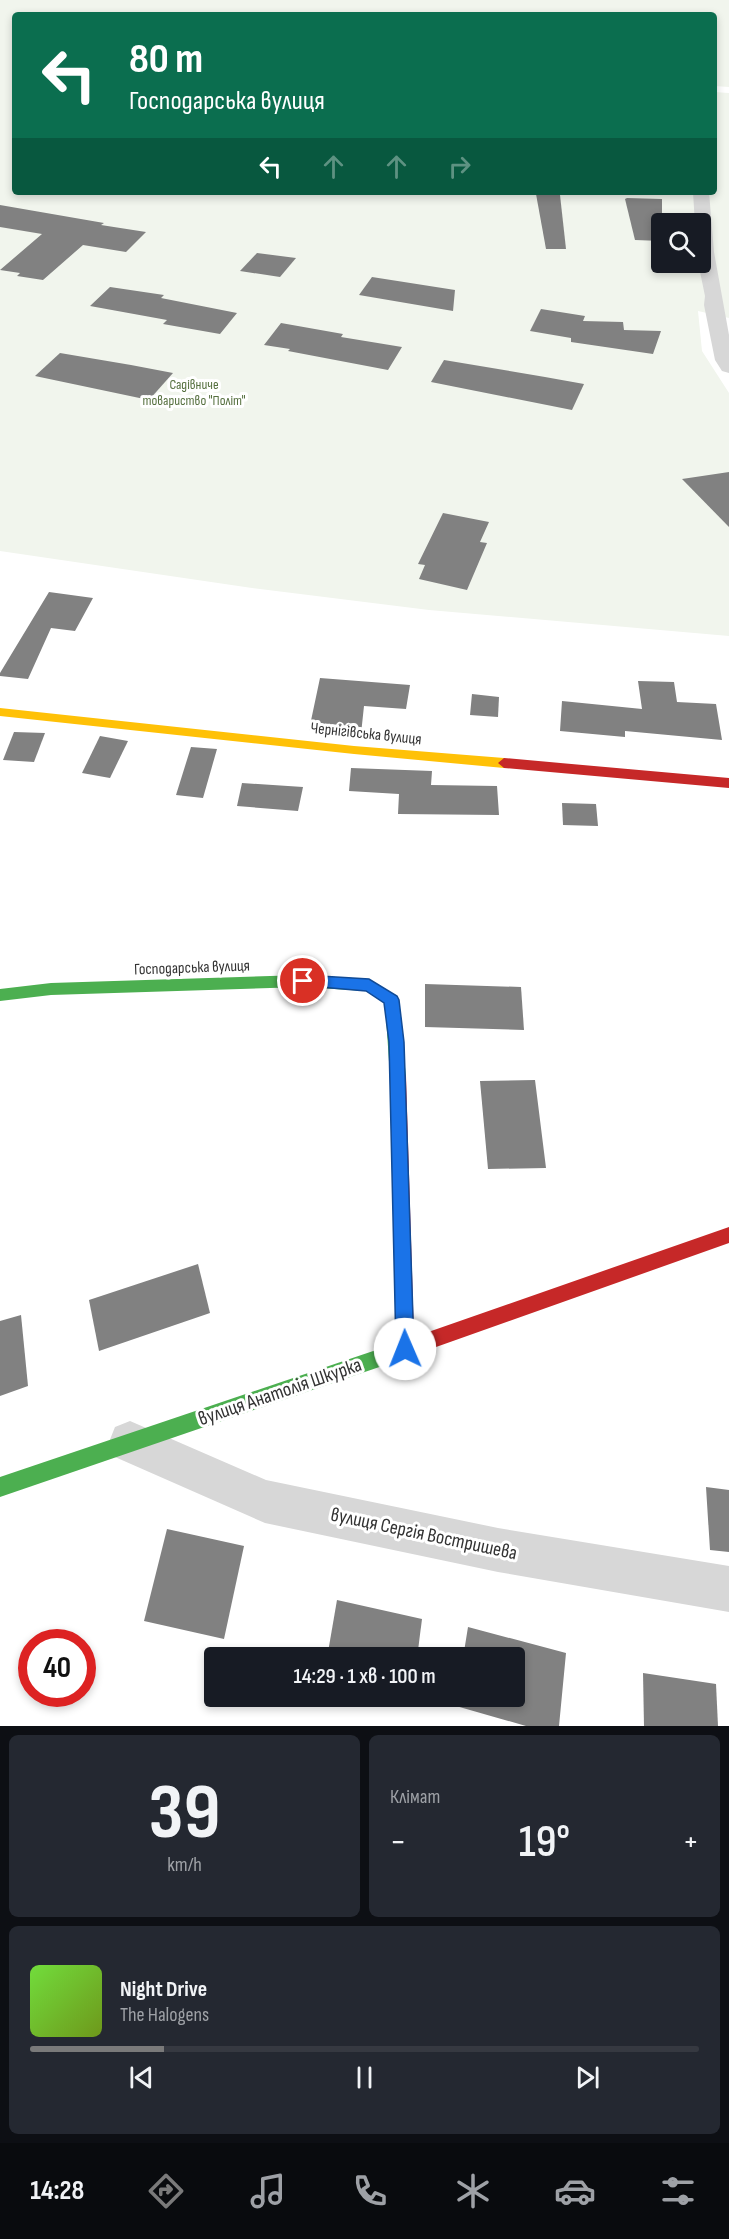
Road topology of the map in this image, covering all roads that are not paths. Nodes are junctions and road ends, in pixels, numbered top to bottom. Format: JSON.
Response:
{"nodes":[{"id":1,"x":701,"y":195,"type":"edge"},
{"id":2,"x":729,"y":367,"type":"edge"},
{"id":3,"x":0,"y":712,"type":"edge"},
{"id":4,"x":729,"y":783,"type":"edge"},
{"id":5,"x":0,"y":995,"type":"edge"},
{"id":6,"x":729,"y":1235,"type":"edge"},
{"id":7,"x":405,"y":1349,"type":"junction"},
{"id":8,"x":130,"y":1443,"type":"junction"},
{"id":9,"x":0,"y":1487,"type":"edge"},
{"id":10,"x":729,"y":1589,"type":"edge"}],
"edges":[{"from":1,"to":2,"type":"street"},
{"from":3,"to":4,"type":"street","name":"Чернігівська вулиця"},
{"from":5,"to":7,"type":"street","name":"Господарська вулиця"},
{"from":6,"to":7,"type":"street","name":"вулиця Анатолія Шкурка"},
{"from":7,"to":8,"type":"street","name":"вулиця Анатолія Шкурка"},
{"from":8,"to":9,"type":"street","name":"вулиця Анатолія Шкурка"},
{"from":8,"to":10,"type":"street","name":"вулиця Сергія Востришева"}]}
